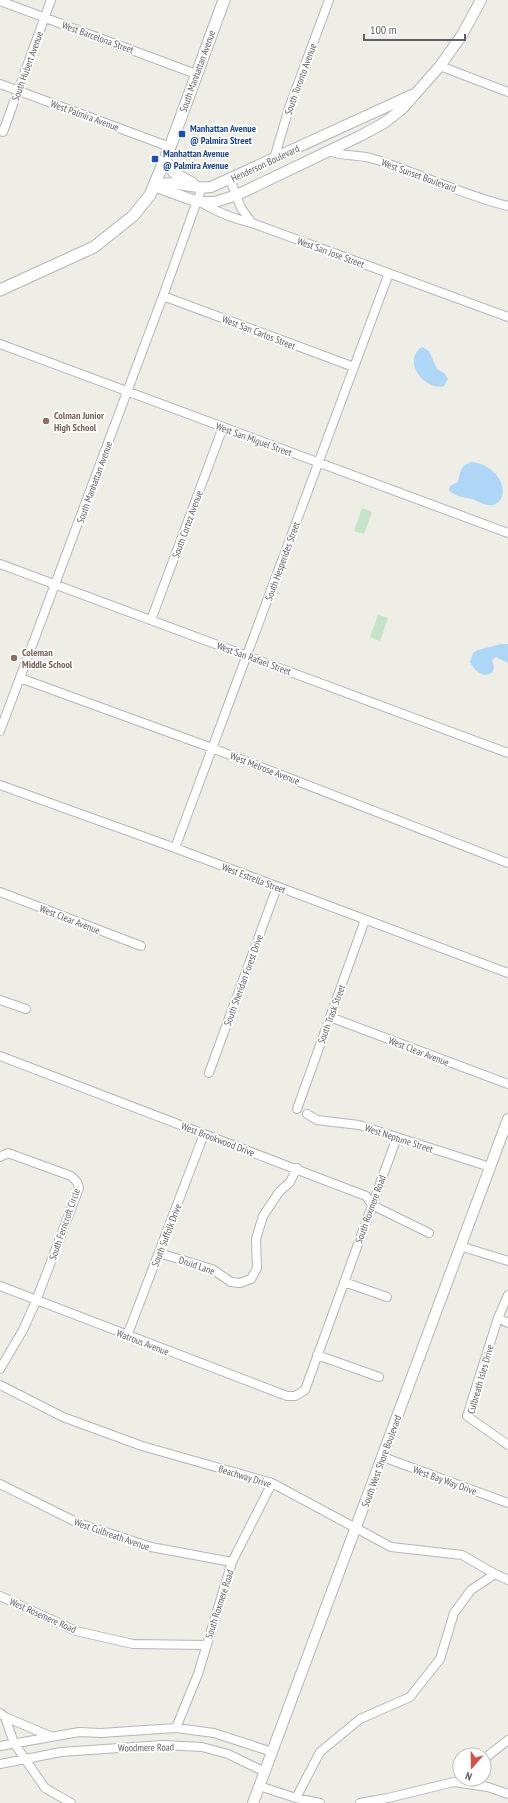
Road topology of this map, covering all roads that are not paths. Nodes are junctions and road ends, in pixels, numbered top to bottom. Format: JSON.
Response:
{"nodes":[{"id":1,"x":51,"y":0,"type":"edge"},
{"id":2,"x":329,"y":0,"type":"edge"},
{"id":3,"x":481,"y":0,"type":"edge"},
{"id":4,"x":0,"y":1,"type":"edge"},
{"id":5,"x":222,"y":1,"type":"edge"},
{"id":6,"x":44,"y":18,"type":"junction"},
{"id":7,"x":440,"y":66,"type":"junction"},
{"id":8,"x":196,"y":74,"type":"junction"},
{"id":9,"x":0,"y":84,"type":"edge"},
{"id":10,"x":18,"y":90,"type":"junction"},
{"id":11,"x":508,"y":92,"type":"edge"},
{"id":12,"x":414,"y":95,"type":"junction"},
{"id":13,"x":2,"y":132,"type":"dead end"},
{"id":14,"x":323,"y":136,"type":"junction"},
{"id":15,"x":170,"y":147,"type":"junction"},
{"id":16,"x":329,"y":151,"type":"junction"},
{"id":17,"x":165,"y":159,"type":"junction"},
{"id":18,"x":274,"y":159,"type":"junction"},
{"id":19,"x":230,"y":179,"type":"junction"},
{"id":20,"x":154,"y":186,"type":"junction"},
{"id":21,"x":202,"y":188,"type":"junction"},
{"id":22,"x":237,"y":195,"type":"junction"},
{"id":23,"x":200,"y":203,"type":"junction"},
{"id":24,"x":508,"y":206,"type":"edge"},
{"id":25,"x":252,"y":223,"type":"junction"},
{"id":26,"x":389,"y":273,"type":"junction"},
{"id":27,"x":0,"y":290,"type":"edge"},
{"id":28,"x":163,"y":296,"type":"junction"},
{"id":29,"x":508,"y":317,"type":"edge"},
{"id":30,"x":0,"y":344,"type":"edge"},
{"id":31,"x":354,"y":367,"type":"junction"},
{"id":32,"x":127,"y":392,"type":"junction"},
{"id":33,"x":223,"y":427,"type":"junction"},
{"id":34,"x":319,"y":463,"type":"junction"},
{"id":35,"x":508,"y":533,"type":"edge"},
{"id":36,"x":0,"y":564,"type":"edge"},
{"id":37,"x":55,"y":585,"type":"junction"},
{"id":38,"x":151,"y":620,"type":"junction"},
{"id":39,"x":247,"y":656,"type":"junction"},
{"id":40,"x":20,"y":678,"type":"junction"},
{"id":41,"x":0,"y":731,"type":"edge"},
{"id":42,"x":212,"y":748,"type":"junction"},
{"id":43,"x":508,"y":753,"type":"edge"},
{"id":44,"x":0,"y":785,"type":"edge"},
{"id":45,"x":175,"y":848,"type":"junction"},
{"id":46,"x":508,"y":863,"type":"edge"},
{"id":47,"x":277,"y":887,"type":"junction"},
{"id":48,"x":0,"y":892,"type":"edge"},
{"id":49,"x":365,"y":920,"type":"junction"},
{"id":50,"x":141,"y":946,"type":"dead end"},
{"id":51,"x":508,"y":973,"type":"edge"},
{"id":52,"x":0,"y":1000,"type":"edge"},
{"id":53,"x":26,"y":1009,"type":"dead end"},
{"id":54,"x":330,"y":1017,"type":"junction"},
{"id":55,"x":0,"y":1056,"type":"edge"},
{"id":56,"x":209,"y":1073,"type":"dead end"},
{"id":57,"x":508,"y":1084,"type":"edge"},
{"id":58,"x":297,"y":1109,"type":"dead end"},
{"id":59,"x":307,"y":1114,"type":"dead end"},
{"id":60,"x":508,"y":1119,"type":"edge"},
{"id":61,"x":204,"y":1134,"type":"junction"},
{"id":62,"x":397,"y":1137,"type":"junction"},
{"id":63,"x":0,"y":1157,"type":"edge"},
{"id":64,"x":490,"y":1167,"type":"junction"},
{"id":65,"x":297,"y":1168,"type":"junction"},
{"id":66,"x":372,"y":1205,"type":"junction"},
{"id":67,"x":429,"y":1233,"type":"dead end"},
{"id":68,"x":460,"y":1246,"type":"junction"},
{"id":69,"x":159,"y":1253,"type":"junction"},
{"id":70,"x":508,"y":1261,"type":"edge"},
{"id":71,"x":344,"y":1282,"type":"junction"},
{"id":72,"x":0,"y":1286,"type":"edge"},
{"id":73,"x":508,"y":1295,"type":"edge"},
{"id":74,"x":387,"y":1297,"type":"dead end"},
{"id":75,"x":36,"y":1301,"type":"junction"},
{"id":76,"x":498,"y":1318,"type":"junction"},
{"id":77,"x":508,"y":1323,"type":"edge"},
{"id":78,"x":127,"y":1336,"type":"junction"},
{"id":79,"x":317,"y":1355,"type":"junction"},
{"id":80,"x":0,"y":1369,"type":"edge"},
{"id":81,"x":379,"y":1378,"type":"dead end"},
{"id":82,"x":0,"y":1385,"type":"edge"},
{"id":83,"x":287,"y":1396,"type":"joint"},
{"id":84,"x":508,"y":1445,"type":"edge"},
{"id":85,"x":383,"y":1457,"type":"junction"},
{"id":86,"x":272,"y":1483,"type":"junction"},
{"id":87,"x":0,"y":1484,"type":"edge"},
{"id":88,"x":508,"y":1503,"type":"edge"},
{"id":89,"x":357,"y":1527,"type":"junction"},
{"id":90,"x":232,"y":1562,"type":"junction"},
{"id":91,"x":495,"y":1574,"type":"junction"},
{"id":92,"x":508,"y":1580,"type":"edge"},
{"id":93,"x":0,"y":1596,"type":"edge"},
{"id":94,"x":206,"y":1646,"type":"junction"},
{"id":95,"x":3,"y":1715,"type":"edge"},
{"id":96,"x":176,"y":1728,"type":"junction"},
{"id":97,"x":51,"y":1737,"type":"junction"},
{"id":98,"x":508,"y":1740,"type":"edge"},
{"id":99,"x":14,"y":1743,"type":"junction"},
{"id":100,"x":0,"y":1746,"type":"edge"},
{"id":101,"x":272,"y":1752,"type":"junction"},
{"id":102,"x":492,"y":1753,"type":"edge"},
{"id":103,"x":24,"y":1758,"type":"junction"},
{"id":104,"x":0,"y":1764,"type":"edge"},
{"id":105,"x":265,"y":1772,"type":"junction"},
{"id":106,"x":452,"y":1780,"type":"edge"},
{"id":107,"x":259,"y":1786,"type":"junction"},
{"id":108,"x":485,"y":1787,"type":"edge"},
{"id":109,"x":508,"y":1794,"type":"edge"},
{"id":110,"x":296,"y":1798,"type":"junction"},
{"id":111,"x":71,"y":1803,"type":"edge"},
{"id":112,"x":253,"y":1803,"type":"edge"},
{"id":113,"x":320,"y":1803,"type":"edge"},
{"id":114,"x":360,"y":1803,"type":"edge"}],
"edges":[{"from":1,"to":6,"type":"street","name":"South Hubert Avenue"},
{"from":2,"to":18,"type":"street","name":"South Toronto Avenue"},
{"from":3,"to":7,"type":"street","name":"Henderson Boulevard"},
{"from":4,"to":6,"type":"street","name":"West Barcelona Street"},
{"from":5,"to":8,"type":"main road","name":"South Manhattan Avenue"},
{"from":6,"to":8,"type":"street","name":"West Barcelona Street"},
{"from":6,"to":10,"type":"street","name":"South Hubert Avenue"},
{"from":7,"to":11,"type":"street"},
{"from":7,"to":12,"type":"street","name":"Henderson Boulevard"},
{"from":8,"to":15,"type":"main road","name":"South Manhattan Avenue"},
{"from":9,"to":10,"type":"street","name":"West Palmira Avenue"},
{"from":10,"to":13,"type":"street","name":"South Hubert Avenue"},
{"from":10,"to":15,"type":"street","name":"West Palmira Avenue"},
{"from":12,"to":14,"type":"street","name":"Henderson Boulevard"},
{"from":12,"to":16,"type":"street","name":"Henderson Boulevard"},
{"from":14,"to":16,"type":"street"},
{"from":14,"to":18,"type":"street","name":"Henderson Boulevard"},
{"from":15,"to":17,"type":"main road","name":"South Manhattan Avenue"},
{"from":16,"to":22,"type":"street","name":"Henderson Boulevard"},
{"from":16,"to":24,"type":"street","name":"West Sunset Boulevard"},
{"from":17,"to":20,"type":"main road","name":"South Manhattan Avenue"},
{"from":17,"to":21,"type":"street"},
{"from":18,"to":19,"type":"street","name":"Henderson Boulevard"},
{"from":19,"to":21,"type":"street","name":"Henderson Boulevard"},
{"from":19,"to":22,"type":"street"},
{"from":20,"to":21,"type":"street","name":"Henderson Boulevard"},
{"from":20,"to":23,"type":"street","name":"West San Jose Street"},
{"from":20,"to":27,"type":"main road"},
{"from":21,"to":23,"type":"street","name":"South Manhattan Avenue"},
{"from":22,"to":23,"type":"street","name":"Henderson Boulevard"},
{"from":22,"to":25,"type":"street"},
{"from":23,"to":25,"type":"street","name":"West San Jose Street"},
{"from":23,"to":28,"type":"street","name":"South Manhattan Avenue"},
{"from":25,"to":26,"type":"street","name":"West San Jose Street"},
{"from":26,"to":29,"type":"street","name":"West San Jose Street"},
{"from":26,"to":31,"type":"street","name":"South Hesperides Street"},
{"from":28,"to":31,"type":"street","name":"West San Carlos Street"},
{"from":28,"to":32,"type":"street","name":"South Manhattan Avenue"},
{"from":30,"to":32,"type":"street","name":"West San Miguel Street"},
{"from":31,"to":34,"type":"street","name":"South Hesperides Street"},
{"from":32,"to":33,"type":"street","name":"West San Miguel Street"},
{"from":32,"to":37,"type":"street","name":"South Manhattan Avenue"},
{"from":33,"to":34,"type":"street","name":"West San Miguel Street"},
{"from":33,"to":38,"type":"street","name":"South Cortez Avenue"},
{"from":34,"to":35,"type":"street","name":"West San Miguel Street"},
{"from":34,"to":39,"type":"street","name":"South Hesperides Street"},
{"from":36,"to":37,"type":"street","name":"West San Rafael Street"},
{"from":37,"to":38,"type":"street","name":"West San Rafael Street"},
{"from":37,"to":40,"type":"street","name":"South Manhattan Avenue"},
{"from":38,"to":39,"type":"street","name":"West San Rafael Street"},
{"from":39,"to":42,"type":"street","name":"South Hesperides Street"},
{"from":39,"to":43,"type":"street","name":"West San Rafael Street"},
{"from":40,"to":41,"type":"street","name":"South Manhattan Avenue"},
{"from":40,"to":42,"type":"street","name":"West Melrose Avenue"},
{"from":42,"to":45,"type":"street","name":"South Hesperides Street"},
{"from":42,"to":46,"type":"street","name":"West Melrose Avenue"},
{"from":44,"to":45,"type":"street","name":"West Estrella Street"},
{"from":45,"to":47,"type":"street","name":"West Estrella Street"},
{"from":47,"to":49,"type":"street","name":"West Estrella Street"},
{"from":47,"to":56,"type":"street","name":"South Sheridan Forest Drive"},
{"from":48,"to":50,"type":"street","name":"West Clear Avenue"},
{"from":49,"to":51,"type":"street","name":"West Estrella Street"},
{"from":49,"to":54,"type":"street","name":"South Trask Street"},
{"from":52,"to":53,"type":"street"},
{"from":54,"to":57,"type":"street","name":"West Clear Avenue"},
{"from":54,"to":58,"type":"street","name":"South Trask Street"},
{"from":55,"to":61,"type":"street","name":"West Brookwood Drive"},
{"from":59,"to":62,"type":"street","name":"West Neptune Street"},
{"from":60,"to":64,"type":"street","name":"South West Shore Boulevard"},
{"from":61,"to":65,"type":"street","name":"West Brookwood Drive"},
{"from":61,"to":69,"type":"street","name":"South Suffolk Drive"},
{"from":62,"to":64,"type":"street","name":"West Neptune Street"},
{"from":62,"to":66,"type":"street","name":"South Roxmere Road"},
{"from":63,"to":75,"type":"street","name":"South Ferncroft Circle"},
{"from":64,"to":68,"type":"street","name":"South West Shore Boulevard"},
{"from":65,"to":66,"type":"street","name":"West Brookwood Drive"},
{"from":65,"to":69,"type":"street","name":"Druid Lane"},
{"from":66,"to":67,"type":"street","name":"West Brookwood Drive"},
{"from":66,"to":71,"type":"street","name":"South Roxmere Road"},
{"from":68,"to":70,"type":"street"},
{"from":68,"to":85,"type":"street","name":"South West Shore Boulevard"},
{"from":69,"to":78,"type":"street","name":"South Suffolk Drive"},
{"from":71,"to":74,"type":"street"},
{"from":71,"to":79,"type":"street","name":"South Roxmere Road"},
{"from":72,"to":75,"type":"street","name":"Watrous Avenue"},
{"from":73,"to":76,"type":"street"},
{"from":75,"to":78,"type":"street","name":"Watrous Avenue"},
{"from":75,"to":80,"type":"street"},
{"from":76,"to":77,"type":"street"},
{"from":76,"to":84,"type":"street","name":"Culbreath Isles Drive"},
{"from":78,"to":83,"type":"street","name":"Watrous Avenue"},
{"from":79,"to":81,"type":"street"},
{"from":79,"to":83,"type":"street","name":"South Roxmere Road"},
{"from":82,"to":86,"type":"street","name":"Beachway Drive"},
{"from":85,"to":88,"type":"street","name":"West Bay Way Drive"},
{"from":85,"to":89,"type":"street","name":"South West Shore Boulevard"},
{"from":86,"to":89,"type":"street","name":"Beachway Drive"},
{"from":86,"to":90,"type":"street","name":"South Roxmere Road"},
{"from":87,"to":90,"type":"street","name":"West Culbreath Avenue"},
{"from":89,"to":91,"type":"street","name":"Beachway Drive"},
{"from":89,"to":101,"type":"street","name":"South West Shore Boulevard"},
{"from":90,"to":94,"type":"street","name":"South Roxmere Road"},
{"from":91,"to":92,"type":"street","name":"Beachway Drive"},
{"from":91,"to":110,"type":"street"},
{"from":93,"to":94,"type":"street","name":"West Rosemere Road"},
{"from":94,"to":96,"type":"street","name":"South Roxmere Road"},
{"from":95,"to":97,"type":"street"},
{"from":95,"to":99,"type":"street"},
{"from":96,"to":97,"type":"street","name":"Woodmere Road"},
{"from":96,"to":101,"type":"street","name":"Woodmere Road"},
{"from":97,"to":99,"type":"street","name":"Woodmere Road"},
{"from":98,"to":102,"type":"street"},
{"from":99,"to":100,"type":"street","name":"Woodmere Road"},
{"from":99,"to":103,"type":"street"},
{"from":101,"to":105,"type":"street","name":"South West Shore Boulevard"},
{"from":103,"to":104,"type":"street","name":"Woodmere Road"},
{"from":103,"to":105,"type":"street","name":"Woodmere Road"},
{"from":103,"to":111,"type":"street"},
{"from":105,"to":107,"type":"street","name":"South West Shore Boulevard"},
{"from":106,"to":114,"type":"street"},
{"from":107,"to":110,"type":"street"},
{"from":107,"to":112,"type":"street","name":"South West Shore Boulevard"},
{"from":108,"to":109,"type":"street"},
{"from":110,"to":113,"type":"street"}]}
